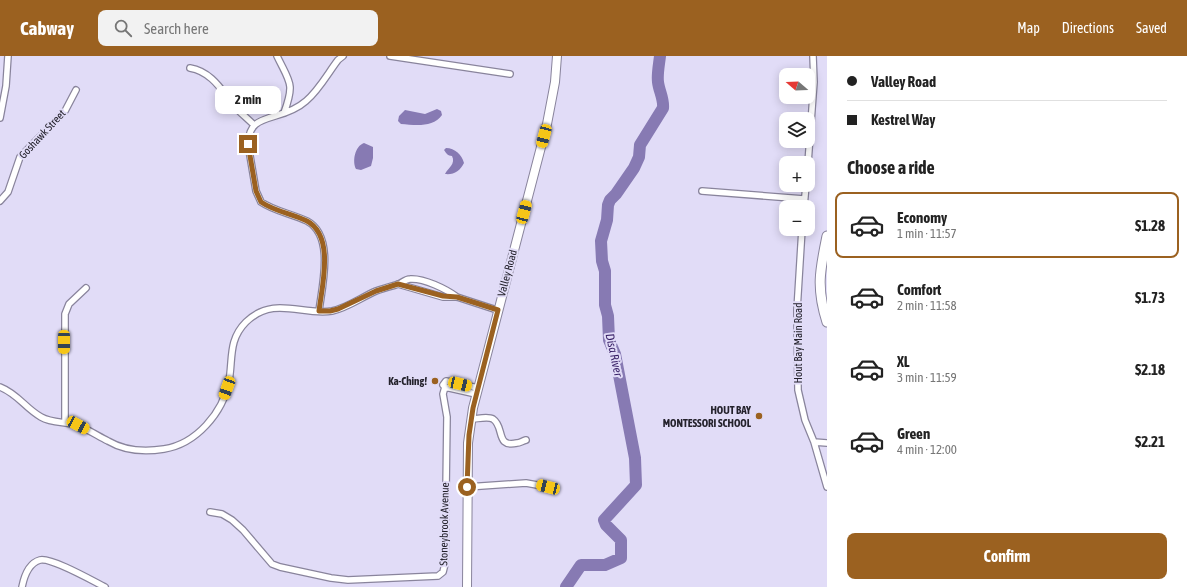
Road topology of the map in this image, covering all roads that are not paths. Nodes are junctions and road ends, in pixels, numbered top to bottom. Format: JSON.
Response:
{"nodes":[{"id":1,"x":8,"y":56,"type":"edge"},
{"id":2,"x":277,"y":56,"type":"edge"},
{"id":3,"x":390,"y":56,"type":"edge"},
{"id":4,"x":557,"y":56,"type":"edge"},
{"id":5,"x":813,"y":56,"type":"edge"},
{"id":6,"x":339,"y":57,"type":"edge"},
{"id":7,"x":190,"y":68,"type":"dead end"},
{"id":8,"x":510,"y":74,"type":"dead end"},
{"id":9,"x":76,"y":90,"type":"dead end"},
{"id":10,"x":284,"y":114,"type":"junction"},
{"id":11,"x":0,"y":118,"type":"edge"},
{"id":12,"x":254,"y":125,"type":"junction"},
{"id":13,"x":809,"y":156,"type":"edge"},
{"id":14,"x":702,"y":191,"type":"dead end"},
{"id":15,"x":805,"y":192,"type":"edge"},
{"id":16,"x":804,"y":199,"type":"joint"},
{"id":17,"x":0,"y":201,"type":"edge"},
{"id":18,"x":802,"y":236,"type":"edge"},
{"id":19,"x":827,"y":236,"type":"edge"},
{"id":20,"x":398,"y":284,"type":"junction"},
{"id":21,"x":86,"y":288,"type":"dead end"},
{"id":22,"x":459,"y":298,"type":"junction"},
{"id":23,"x":498,"y":310,"type":"junction"},
{"id":24,"x":319,"y":311,"type":"junction"},
{"id":25,"x":827,"y":322,"type":"edge"},
{"id":26,"x":0,"y":387,"type":"edge"},
{"id":27,"x":477,"y":391,"type":"junction"},
{"id":28,"x":471,"y":419,"type":"junction"},
{"id":29,"x":64,"y":423,"type":"junction"},
{"id":30,"x":526,"y":440,"type":"dead end"},
{"id":31,"x":814,"y":442,"type":"junction"},
{"id":32,"x":827,"y":443,"type":"edge"},
{"id":33,"x":827,"y":486,"type":"edge"},
{"id":34,"x":467,"y":487,"type":"junction"},
{"id":35,"x":548,"y":487,"type":"dead end"},
{"id":36,"x":210,"y":512,"type":"dead end"},
{"id":37,"x":22,"y":587,"type":"edge"},
{"id":38,"x":105,"y":587,"type":"edge"},
{"id":39,"x":466,"y":587,"type":"edge"}],
"edges":[{"from":1,"to":11,"type":"street"},
{"from":2,"to":10,"type":"street"},
{"from":3,"to":8,"type":"street"},
{"from":4,"to":23,"type":"street","name":"Valley Road"},
{"from":5,"to":13,"type":"street"},
{"from":6,"to":10,"type":"street"},
{"from":7,"to":12,"type":"street"},
{"from":9,"to":17,"type":"street","name":"Goshawk Street"},
{"from":10,"to":12,"type":"street"},
{"from":12,"to":24,"type":"street"},
{"from":14,"to":16,"type":"street"},
{"from":15,"to":16,"type":"street"},
{"from":18,"to":31,"type":"street","name":"Hout Bay Main Road"},
{"from":19,"to":25,"type":"main road","name":"Hout Bay Main Road"},
{"from":20,"to":22,"type":"street"},
{"from":20,"to":22,"type":"street"},
{"from":20,"to":24,"type":"street"},
{"from":21,"to":29,"type":"street"},
{"from":22,"to":23,"type":"street"},
{"from":23,"to":27,"type":"street","name":"Valley Road"},
{"from":24,"to":29,"type":"street"},
{"from":26,"to":29,"type":"street"},
{"from":27,"to":28,"type":"street","name":"Valley Road"},
{"from":27,"to":36,"type":"street","name":"Stoneybrook Avenue"},
{"from":28,"to":30,"type":"street"},
{"from":28,"to":34,"type":"street","name":"Valley Road"},
{"from":31,"to":32,"type":"street"},
{"from":31,"to":33,"type":"street","name":"Hout Bay Main Road"},
{"from":34,"to":35,"type":"street"},
{"from":34,"to":39,"type":"street","name":"Valley Road"},
{"from":37,"to":38,"type":"street"}]}
